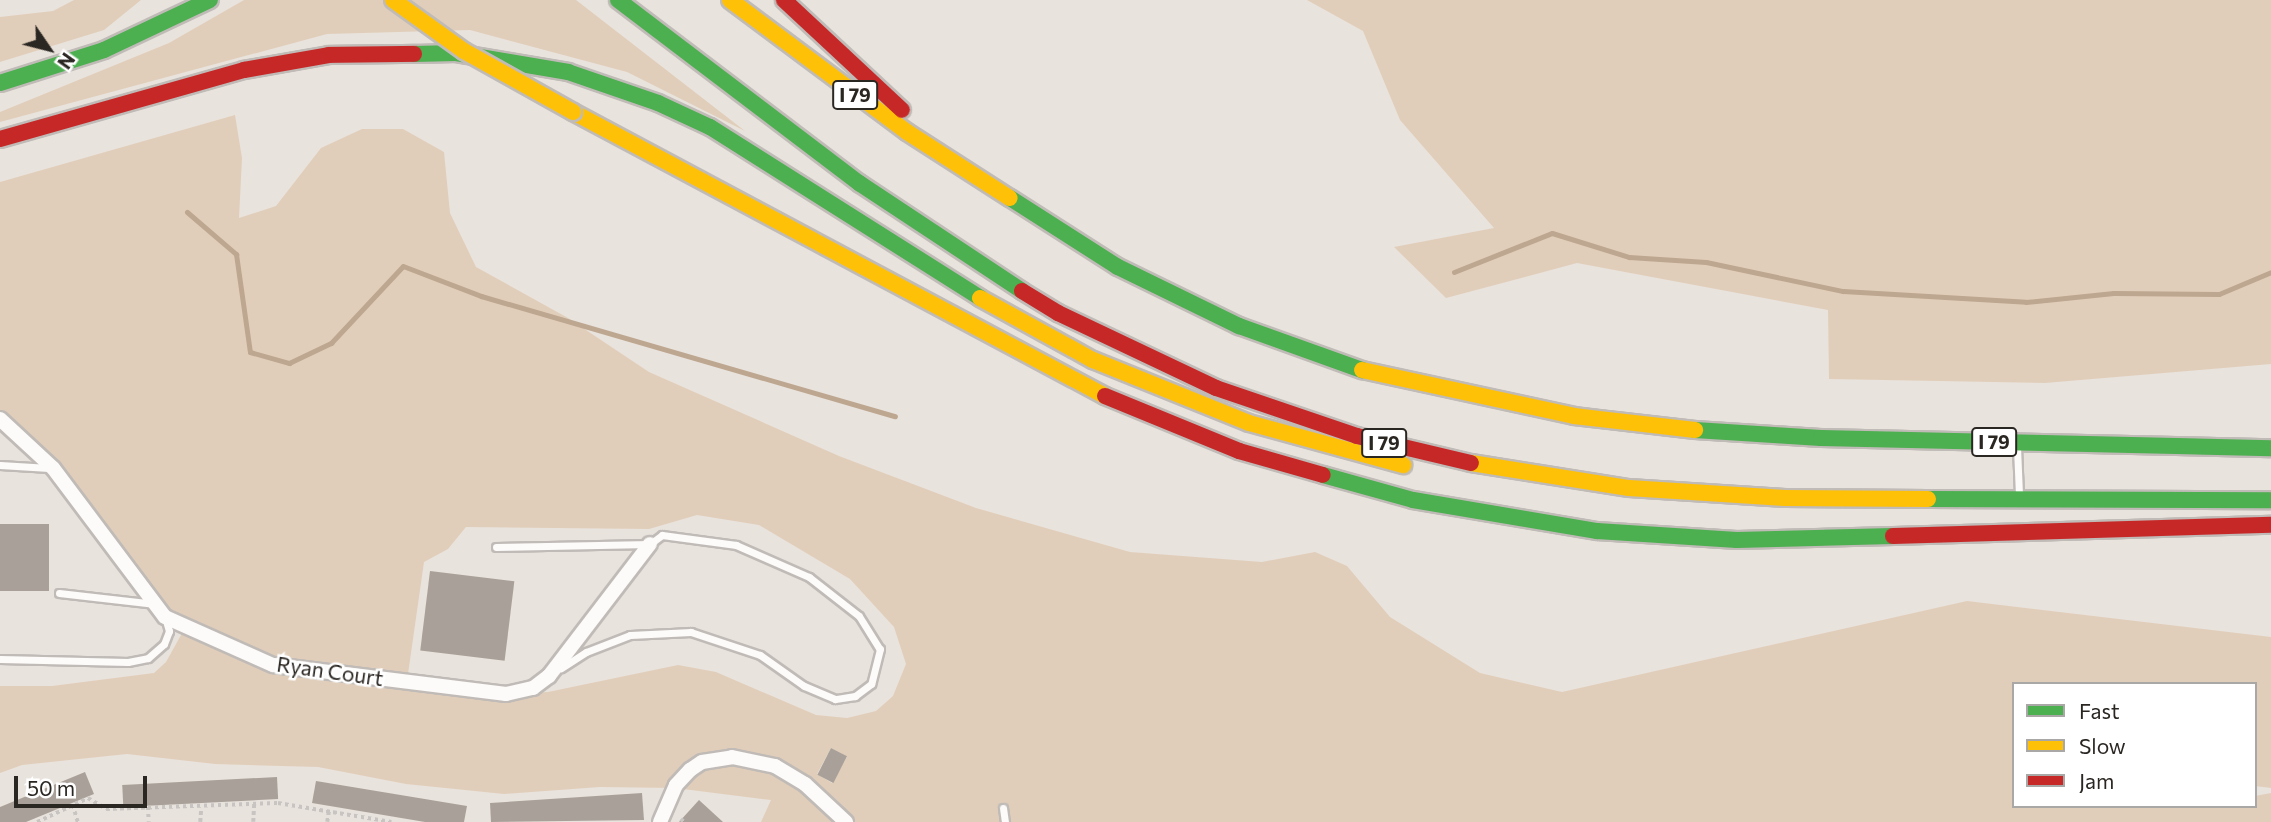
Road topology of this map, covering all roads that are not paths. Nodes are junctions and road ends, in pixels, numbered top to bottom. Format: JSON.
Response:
{"nodes":[{"id":1,"x":210,"y":0,"type":"edge"},
{"id":2,"x":393,"y":0,"type":"edge"},
{"id":3,"x":618,"y":0,"type":"edge"},
{"id":4,"x":730,"y":0,"type":"edge"},
{"id":5,"x":784,"y":0,"type":"edge"},
{"id":6,"x":0,"y":83,"type":"edge"},
{"id":7,"x":0,"y":139,"type":"edge"},
{"id":8,"x":984,"y":184,"type":"junction"},
{"id":9,"x":0,"y":419,"type":"edge"},
{"id":10,"x":2017,"y":443,"type":"junction"},
{"id":11,"x":2271,"y":448,"type":"edge"},
{"id":12,"x":0,"y":465,"type":"edge"},
{"id":13,"x":53,"y":468,"type":"junction"},
{"id":14,"x":1565,"y":481,"type":"junction"},
{"id":15,"x":2019,"y":496,"type":"junction"},
{"id":16,"x":2271,"y":500,"type":"edge"},
{"id":17,"x":2271,"y":525,"type":"edge"},
{"id":18,"x":650,"y":544,"type":"junction"},
{"id":19,"x":496,"y":547,"type":"dead end"},
{"id":20,"x":59,"y":593,"type":"dead end"},
{"id":21,"x":155,"y":604,"type":"junction"},
{"id":22,"x":165,"y":617,"type":"junction"},
{"id":23,"x":0,"y":659,"type":"edge"},
{"id":24,"x":549,"y":676,"type":"junction"},
{"id":25,"x":824,"y":800,"type":"junction"},
{"id":26,"x":1003,"y":808,"type":"dead end"},
{"id":27,"x":660,"y":822,"type":"edge"},
{"id":28,"x":846,"y":822,"type":"edge"},
{"id":29,"x":857,"y":822,"type":"edge"},
{"id":30,"x":1005,"y":822,"type":"edge"}],
"edges":[{"from":1,"to":6,"type":"main road"},
{"from":2,"to":17,"type":"main road","bridge":true},
{"from":3,"to":14,"type":"main road","number":"I 79"},
{"from":4,"to":8,"type":"main road","number":"I 79"},
{"from":5,"to":8,"type":"main road"},
{"from":7,"to":14,"type":"main road"},
{"from":8,"to":10,"type":"main road","number":"I 79"},
{"from":9,"to":13,"type":"street","name":"Ryan Court"},
{"from":10,"to":11,"type":"main road","number":"I 79"},
{"from":10,"to":15,"type":"lane"},
{"from":12,"to":13,"type":"lane"},
{"from":13,"to":21,"type":"street","name":"Ryan Court"},
{"from":14,"to":15,"type":"main road","number":"I 79"},
{"from":15,"to":16,"type":"main road","number":"I 79"},
{"from":18,"to":19,"type":"lane"},
{"from":18,"to":24,"type":"street","name":"Ryan Court"},
{"from":18,"to":24,"type":"lane"},
{"from":20,"to":21,"type":"lane"},
{"from":21,"to":22,"type":"street","name":"Ryan Court"},
{"from":22,"to":23,"type":"lane"},
{"from":22,"to":24,"type":"street","name":"Ryan Court"},
{"from":25,"to":27,"type":"street"},
{"from":25,"to":28,"type":"street"},
{"from":25,"to":29,"type":"lane"},
{"from":26,"to":30,"type":"lane"}]}
